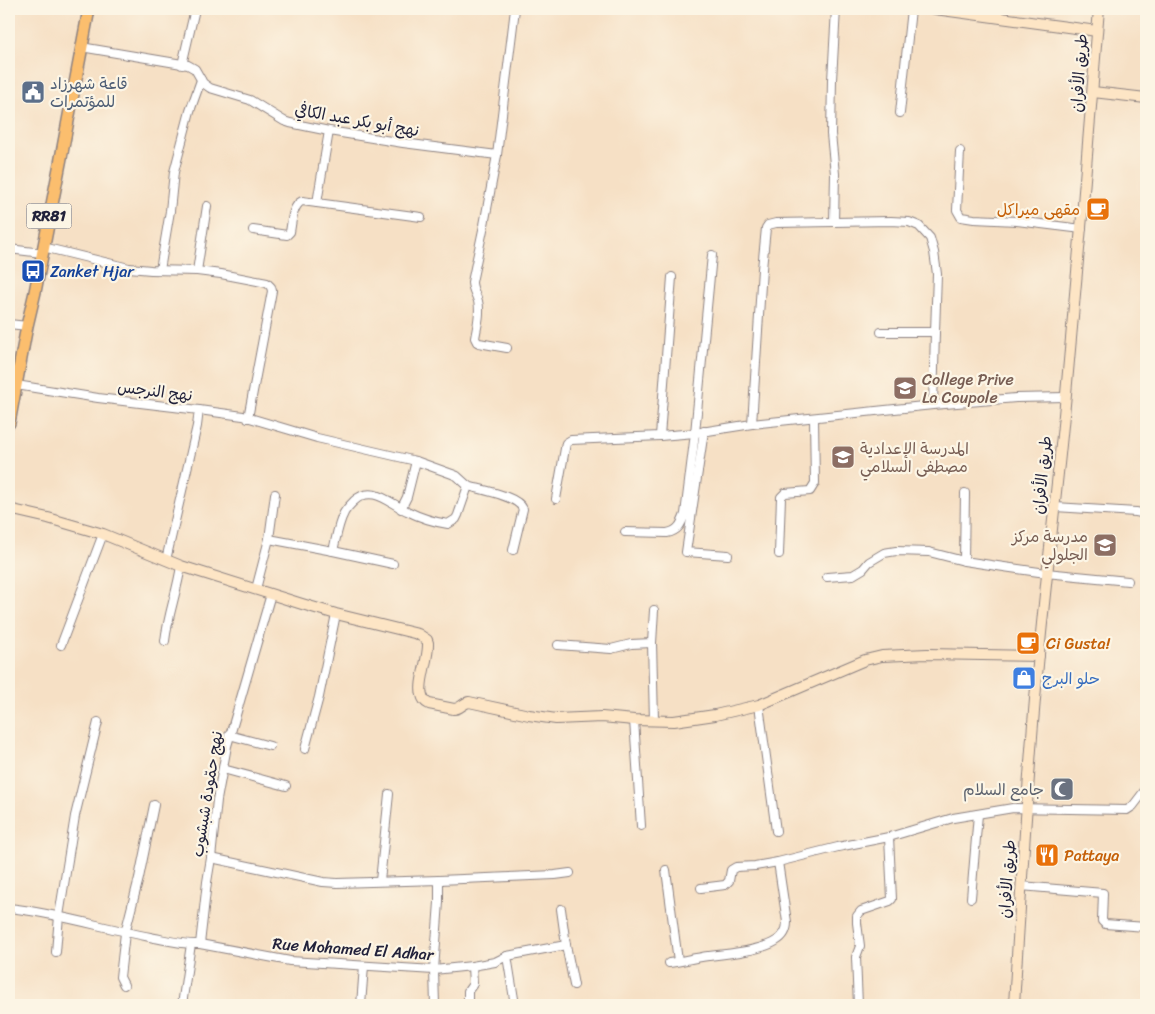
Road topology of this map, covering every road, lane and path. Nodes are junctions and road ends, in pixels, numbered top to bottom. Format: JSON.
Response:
{"nodes":[{"id":1,"x":88,"y":9,"type":"edge"},
{"id":2,"x":195,"y":9,"type":"edge"},
{"id":3,"x":514,"y":9,"type":"edge"},
{"id":4,"x":836,"y":9,"type":"edge"},
{"id":5,"x":912,"y":9,"type":"edge"},
{"id":6,"x":936,"y":9,"type":"edge"},
{"id":7,"x":1099,"y":9,"type":"edge"},
{"id":8,"x":1097,"y":31,"type":"junction"},
{"id":9,"x":81,"y":47,"type":"junction"},
{"id":10,"x":182,"y":65,"type":"junction"},
{"id":11,"x":201,"y":80,"type":"junction"},
{"id":12,"x":1093,"y":92,"type":"junction"},
{"id":13,"x":1146,"y":98,"type":"edge"},
{"id":14,"x":900,"y":113,"type":"dead end"},
{"id":15,"x":329,"y":131,"type":"junction"},
{"id":16,"x":960,"y":152,"type":"dead end"},
{"id":17,"x":497,"y":155,"type":"junction"},
{"id":18,"x":317,"y":203,"type":"junction"},
{"id":19,"x":207,"y":206,"type":"dead end"},
{"id":20,"x":421,"y":217,"type":"dead end"},
{"id":21,"x":834,"y":222,"type":"junction"},
{"id":22,"x":1082,"y":229,"type":"junction"},
{"id":23,"x":253,"y":230,"type":"dead end"},
{"id":24,"x":9,"y":249,"type":"edge"},
{"id":25,"x":43,"y":250,"type":"junction"},
{"id":26,"x":712,"y":255,"type":"dead end"},
{"id":27,"x":160,"y":270,"type":"junction"},
{"id":28,"x":197,"y":271,"type":"junction"},
{"id":29,"x":672,"y":277,"type":"dead end"},
{"id":30,"x":9,"y":324,"type":"edge"},
{"id":31,"x":27,"y":326,"type":"junction"},
{"id":32,"x":882,"y":332,"type":"dead end"},
{"id":33,"x":934,"y":332,"type":"junction"},
{"id":34,"x":507,"y":348,"type":"dead end"},
{"id":35,"x":16,"y":385,"type":"junction"},
{"id":36,"x":1066,"y":397,"type":"junction"},
{"id":37,"x":933,"y":405,"type":"junction"},
{"id":38,"x":199,"y":410,"type":"junction"},
{"id":39,"x":248,"y":418,"type":"junction"},
{"id":40,"x":814,"y":418,"type":"junction"},
{"id":41,"x":9,"y":423,"type":"edge"},
{"id":42,"x":752,"y":424,"type":"junction"},
{"id":43,"x":704,"y":431,"type":"junction"},
{"id":44,"x":695,"y":432,"type":"junction"},
{"id":45,"x":660,"y":436,"type":"junction"},
{"id":46,"x":416,"y":461,"type":"junction"},
{"id":47,"x":468,"y":486,"type":"junction"},
{"id":48,"x":965,"y":493,"type":"dead end"},
{"id":49,"x":275,"y":494,"type":"dead end"},
{"id":50,"x":556,"y":499,"type":"dead end"},
{"id":51,"x":1055,"y":507,"type":"junction"},
{"id":52,"x":9,"y":509,"type":"edge"},
{"id":53,"x":402,"y":509,"type":"junction"},
{"id":54,"x":1146,"y":514,"type":"edge"},
{"id":55,"x":624,"y":532,"type":"dead end"},
{"id":56,"x":103,"y":534,"type":"junction"},
{"id":57,"x":269,"y":539,"type":"junction"},
{"id":58,"x":513,"y":550,"type":"dead end"},
{"id":59,"x":333,"y":551,"type":"junction"},
{"id":60,"x":779,"y":554,"type":"dead end"},
{"id":61,"x":728,"y":555,"type":"dead end"},
{"id":62,"x":166,"y":560,"type":"junction"},
{"id":63,"x":964,"y":561,"type":"junction"},
{"id":64,"x":393,"y":564,"type":"dead end"},
{"id":65,"x":181,"y":566,"type":"junction"},
{"id":66,"x":1046,"y":573,"type":"junction"},
{"id":67,"x":827,"y":577,"type":"dead end"},
{"id":68,"x":1128,"y":581,"type":"dead end"},
{"id":69,"x":256,"y":589,"type":"junction"},
{"id":70,"x":271,"y":594,"type":"junction"},
{"id":71,"x":654,"y":610,"type":"dead end"},
{"id":72,"x":336,"y":614,"type":"junction"},
{"id":73,"x":165,"y":641,"type":"dead end"},
{"id":74,"x":652,"y":643,"type":"junction"},
{"id":75,"x":558,"y":644,"type":"dead end"},
{"id":76,"x":61,"y":645,"type":"dead end"},
{"id":77,"x":1038,"y":656,"type":"junction"},
{"id":78,"x":759,"y":705,"type":"junction"},
{"id":79,"x":634,"y":720,"type":"junction"},
{"id":80,"x":654,"y":720,"type":"junction"},
{"id":81,"x":98,"y":722,"type":"dead end"},
{"id":82,"x":229,"y":736,"type":"junction"},
{"id":83,"x":270,"y":746,"type":"dead end"},
{"id":84,"x":305,"y":748,"type":"dead end"},
{"id":85,"x":223,"y":769,"type":"junction"},
{"id":86,"x":286,"y":786,"type":"dead end"},
{"id":87,"x":1146,"y":789,"type":"edge"},
{"id":88,"x":389,"y":794,"type":"dead end"},
{"id":89,"x":154,"y":805,"type":"dead end"},
{"id":90,"x":1026,"y":809,"type":"junction"},
{"id":91,"x":978,"y":814,"type":"junction"},
{"id":92,"x":642,"y":826,"type":"dead end"},
{"id":93,"x":776,"y":831,"type":"dead end"},
{"id":94,"x":889,"y":838,"type":"junction"},
{"id":95,"x":212,"y":858,"type":"junction"},
{"id":96,"x":778,"y":862,"type":"junction"},
{"id":97,"x":666,"y":870,"type":"dead end"},
{"id":98,"x":570,"y":874,"type":"dead end"},
{"id":99,"x":439,"y":880,"type":"junction"},
{"id":100,"x":380,"y":881,"type":"junction"},
{"id":101,"x":1021,"y":886,"type":"junction"},
{"id":102,"x":701,"y":888,"type":"dead end"},
{"id":103,"x":971,"y":898,"type":"dead end"},
{"id":104,"x":9,"y":908,"type":"edge"},
{"id":105,"x":560,"y":909,"type":"dead end"},
{"id":106,"x":58,"y":916,"type":"junction"},
{"id":107,"x":1146,"y":927,"type":"edge"},
{"id":108,"x":125,"y":932,"type":"junction"},
{"id":109,"x":191,"y":944,"type":"junction"},
{"id":110,"x":200,"y":944,"type":"junction"},
{"id":111,"x":566,"y":944,"type":"junction"},
{"id":112,"x":56,"y":952,"type":"dead end"},
{"id":113,"x":507,"y":956,"type":"junction"},
{"id":114,"x":364,"y":966,"type":"junction"},
{"id":115,"x":472,"y":966,"type":"junction"},
{"id":116,"x":434,"y":970,"type":"junction"},
{"id":117,"x":124,"y":985,"type":"dead end"},
{"id":118,"x":574,"y":985,"type":"dead end"},
{"id":119,"x":182,"y":1005,"type":"edge"},
{"id":120,"x":362,"y":1005,"type":"edge"},
{"id":121,"x":435,"y":1005,"type":"edge"},
{"id":122,"x":468,"y":1005,"type":"edge"},
{"id":123,"x":516,"y":1005,"type":"edge"},
{"id":124,"x":858,"y":1005,"type":"edge"},
{"id":125,"x":1014,"y":1005,"type":"edge"}],
"edges":[{"from":1,"to":9,"type":"main road","number":"RR81"},
{"from":2,"to":10,"type":"street"},
{"from":3,"to":17,"type":"street"},
{"from":4,"to":21,"type":"street"},
{"from":5,"to":14,"type":"street"},
{"from":6,"to":8,"type":"street"},
{"from":7,"to":8,"type":"street","name":"طريق الأفران"},
{"from":8,"to":12,"type":"street","name":"طريق الأفران"},
{"from":9,"to":10,"type":"street","name":"نهج أبو بكر عبد الكافي"},
{"from":9,"to":25,"type":"main road","number":"RR81"},
{"from":10,"to":11,"type":"street","name":"نهج أبو بكر عبد الكافي"},
{"from":11,"to":15,"type":"street","name":"نهج أبو بكر عبد الكافي"},
{"from":11,"to":27,"type":"street"},
{"from":12,"to":13,"type":"street"},
{"from":12,"to":22,"type":"street","name":"طريق الأفران"},
{"from":15,"to":17,"type":"street","name":"نهج أبو بكر عبد الكافي"},
{"from":15,"to":18,"type":"street"},
{"from":16,"to":22,"type":"street"},
{"from":17,"to":34,"type":"street"},
{"from":18,"to":20,"type":"street"},
{"from":18,"to":23,"type":"street"},
{"from":19,"to":28,"type":"street"},
{"from":21,"to":33,"type":"street"},
{"from":21,"to":42,"type":"street"},
{"from":22,"to":36,"type":"street","name":"طريق الأفران"},
{"from":24,"to":25,"type":"street"},
{"from":25,"to":27,"type":"street"},
{"from":25,"to":31,"type":"main road","number":"RR81"},
{"from":26,"to":44,"type":"street"},
{"from":27,"to":28,"type":"street"},
{"from":28,"to":39,"type":"street"},
{"from":29,"to":45,"type":"street"},
{"from":30,"to":31,"type":"street"},
{"from":31,"to":35,"type":"main road","number":"RR81"},
{"from":32,"to":33,"type":"street"},
{"from":33,"to":37,"type":"street"},
{"from":35,"to":38,"type":"street","name":"نهج النرجس"},
{"from":35,"to":41,"type":"main road","number":"RR81"},
{"from":36,"to":37,"type":"street"},
{"from":36,"to":51,"type":"street","name":"طريق الأفران"},
{"from":37,"to":40,"type":"street"},
{"from":38,"to":39,"type":"street"},
{"from":38,"to":62,"type":"street","name":"نهج النرجس"},
{"from":39,"to":46,"type":"street"},
{"from":40,"to":42,"type":"street"},
{"from":40,"to":60,"type":"street"},
{"from":42,"to":43,"type":"street"},
{"from":43,"to":44,"type":"street"},
{"from":43,"to":61,"type":"street"},
{"from":44,"to":45,"type":"street"},
{"from":44,"to":55,"type":"street"},
{"from":45,"to":50,"type":"street"},
{"from":46,"to":47,"type":"street"},
{"from":46,"to":53,"type":"street"},
{"from":47,"to":53,"type":"street"},
{"from":47,"to":58,"type":"street"},
{"from":48,"to":63,"type":"street"},
{"from":49,"to":57,"type":"street"},
{"from":51,"to":54,"type":"street"},
{"from":51,"to":66,"type":"street","name":"طريق الأفران"},
{"from":52,"to":56,"type":"street"},
{"from":53,"to":59,"type":"street"},
{"from":56,"to":62,"type":"street"},
{"from":56,"to":76,"type":"street"},
{"from":57,"to":59,"type":"street"},
{"from":57,"to":69,"type":"street"},
{"from":59,"to":64,"type":"street"},
{"from":62,"to":65,"type":"street"},
{"from":63,"to":66,"type":"street"},
{"from":63,"to":67,"type":"street"},
{"from":65,"to":69,"type":"street"},
{"from":65,"to":73,"type":"street"},
{"from":66,"to":68,"type":"street"},
{"from":66,"to":77,"type":"street","name":"طريق الأفران"},
{"from":69,"to":70,"type":"street"},
{"from":70,"to":72,"type":"street"},
{"from":70,"to":82,"type":"street","name":"نهج حمّودة شبشوب"},
{"from":71,"to":74,"type":"street"},
{"from":72,"to":79,"type":"street"},
{"from":72,"to":84,"type":"street"},
{"from":74,"to":75,"type":"street"},
{"from":74,"to":80,"type":"street"},
{"from":77,"to":78,"type":"street"},
{"from":77,"to":90,"type":"street","name":"طريق الأفران"},
{"from":78,"to":80,"type":"street"},
{"from":78,"to":93,"type":"street"},
{"from":79,"to":80,"type":"street"},
{"from":79,"to":92,"type":"street"},
{"from":81,"to":106,"type":"street"},
{"from":82,"to":83,"type":"street"},
{"from":82,"to":85,"type":"street","name":"نهج حمّودة شبشوب"},
{"from":85,"to":86,"type":"street"},
{"from":85,"to":95,"type":"street","name":"نهج حمّودة شبشوب"},
{"from":87,"to":90,"type":"street"},
{"from":88,"to":100,"type":"street"},
{"from":89,"to":108,"type":"street"},
{"from":90,"to":91,"type":"street"},
{"from":90,"to":101,"type":"street","name":"طريق الأفران"},
{"from":91,"to":94,"type":"street"},
{"from":91,"to":103,"type":"street"},
{"from":94,"to":96,"type":"street"},
{"from":94,"to":124,"type":"street"},
{"from":95,"to":100,"type":"street"},
{"from":95,"to":110,"type":"street","name":"نهج حمّودة شبشوب"},
{"from":96,"to":97,"type":"street"},
{"from":96,"to":102,"type":"street"},
{"from":98,"to":99,"type":"street"},
{"from":99,"to":100,"type":"street"},
{"from":99,"to":116,"type":"street"},
{"from":101,"to":107,"type":"street"},
{"from":101,"to":125,"type":"street","name":"طريق الأفران"},
{"from":104,"to":106,"type":"street","name":"Rue Mohamed El Adhar"},
{"from":105,"to":111,"type":"street"},
{"from":106,"to":108,"type":"street","name":"Rue Mohamed El Adhar"},
{"from":106,"to":112,"type":"street"},
{"from":108,"to":109,"type":"street","name":"Rue Mohamed El Adhar"},
{"from":108,"to":117,"type":"street"},
{"from":109,"to":110,"type":"street","name":"Rue Mohamed El Adhar"},
{"from":109,"to":119,"type":"street"},
{"from":110,"to":114,"type":"street","name":"Rue Mohamed El Adhar"},
{"from":111,"to":113,"type":"street","name":"Rue Mohamed El Adhar"},
{"from":111,"to":118,"type":"street"},
{"from":113,"to":115,"type":"street","name":"Rue Mohamed El Adhar"},
{"from":113,"to":123,"type":"street"},
{"from":114,"to":116,"type":"street","name":"Rue Mohamed El Adhar"},
{"from":114,"to":120,"type":"street"},
{"from":115,"to":116,"type":"street","name":"Rue Mohamed El Adhar"},
{"from":115,"to":122,"type":"street"},
{"from":116,"to":121,"type":"street"}]}
